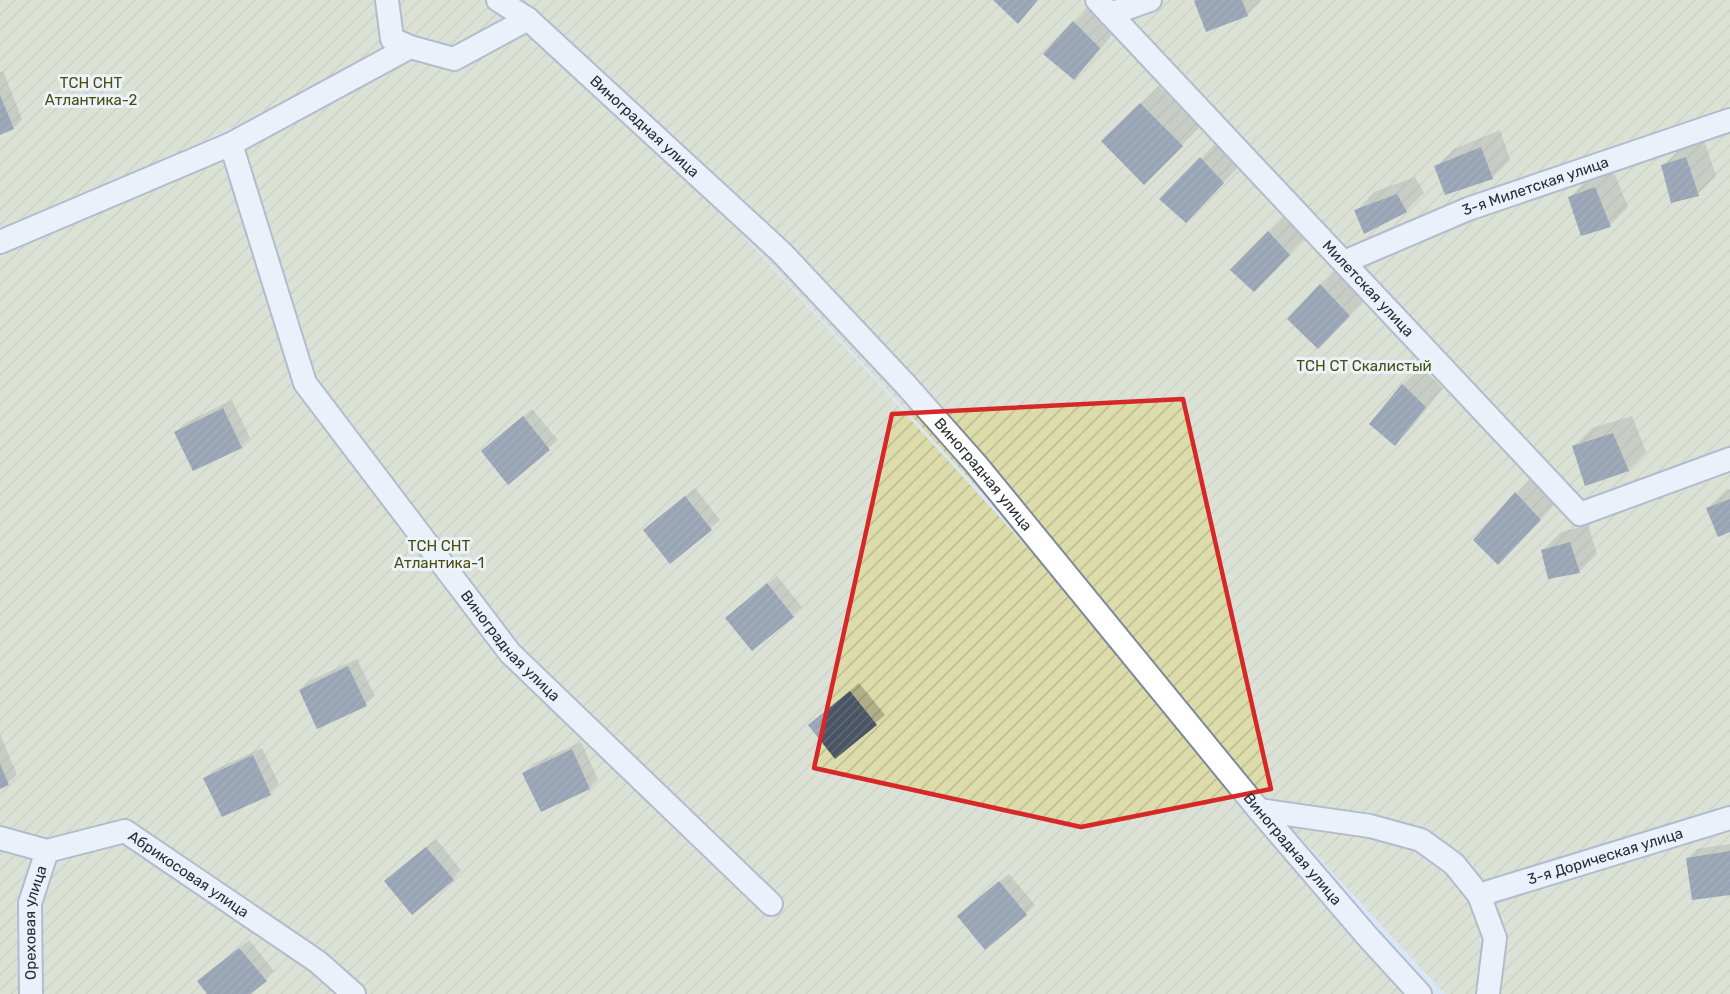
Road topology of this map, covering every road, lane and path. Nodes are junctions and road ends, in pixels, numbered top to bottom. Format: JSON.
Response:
{"nodes":[{"id":1,"x":387,"y":0,"type":"edge"},
{"id":2,"x":498,"y":0,"type":"edge"},
{"id":3,"x":1150,"y":0,"type":"edge"},
{"id":4,"x":1104,"y":7,"type":"edge"},
{"id":5,"x":528,"y":19,"type":"junction"},
{"id":6,"x":410,"y":46,"type":"junction"},
{"id":7,"x":1730,"y":120,"type":"edge"},
{"id":8,"x":231,"y":144,"type":"junction"},
{"id":9,"x":0,"y":242,"type":"edge"},
{"id":10,"x":1344,"y":262,"type":"junction"},
{"id":11,"x":1730,"y":459,"type":"edge"},
{"id":12,"x":1259,"y":810,"type":"junction"},
{"id":13,"x":1730,"y":818,"type":"edge"},
{"id":14,"x":0,"y":837,"type":"edge"},
{"id":15,"x":47,"y":851,"type":"junction"},
{"id":16,"x":1479,"y":895,"type":"junction"},
{"id":17,"x":771,"y":904,"type":"dead end"},
{"id":18,"x":31,"y":994,"type":"edge"},
{"id":19,"x":354,"y":994,"type":"edge"},
{"id":20,"x":1420,"y":994,"type":"edge"},
{"id":21,"x":1488,"y":994,"type":"edge"}],
"edges":[{"from":1,"to":6,"type":"lane"},
{"from":2,"to":5,"type":"lane","name":"Виноградная улица"},
{"from":3,"to":4,"type":"lane"},
{"from":4,"to":10,"type":"lane","name":"Милетская улица"},
{"from":5,"to":6,"type":"lane"},
{"from":5,"to":12,"type":"lane","name":"Виноградная улица"},
{"from":6,"to":8,"type":"lane"},
{"from":7,"to":10,"type":"lane","name":"3-я Милетская улица"},
{"from":8,"to":9,"type":"lane"},
{"from":8,"to":17,"type":"lane","name":"Виноградная улица"},
{"from":10,"to":11,"type":"lane","name":"Милетская улица"},
{"from":12,"to":16,"type":"lane"},
{"from":12,"to":20,"type":"lane","name":"Виноградная улица"},
{"from":13,"to":16,"type":"lane","name":"3-я Дорическая улица"},
{"from":14,"to":15,"type":"lane"},
{"from":15,"to":18,"type":"lane","name":"Ореховая улица"},
{"from":15,"to":19,"type":"lane","name":"Абрикосовая улица"},
{"from":16,"to":21,"type":"lane"}]}
